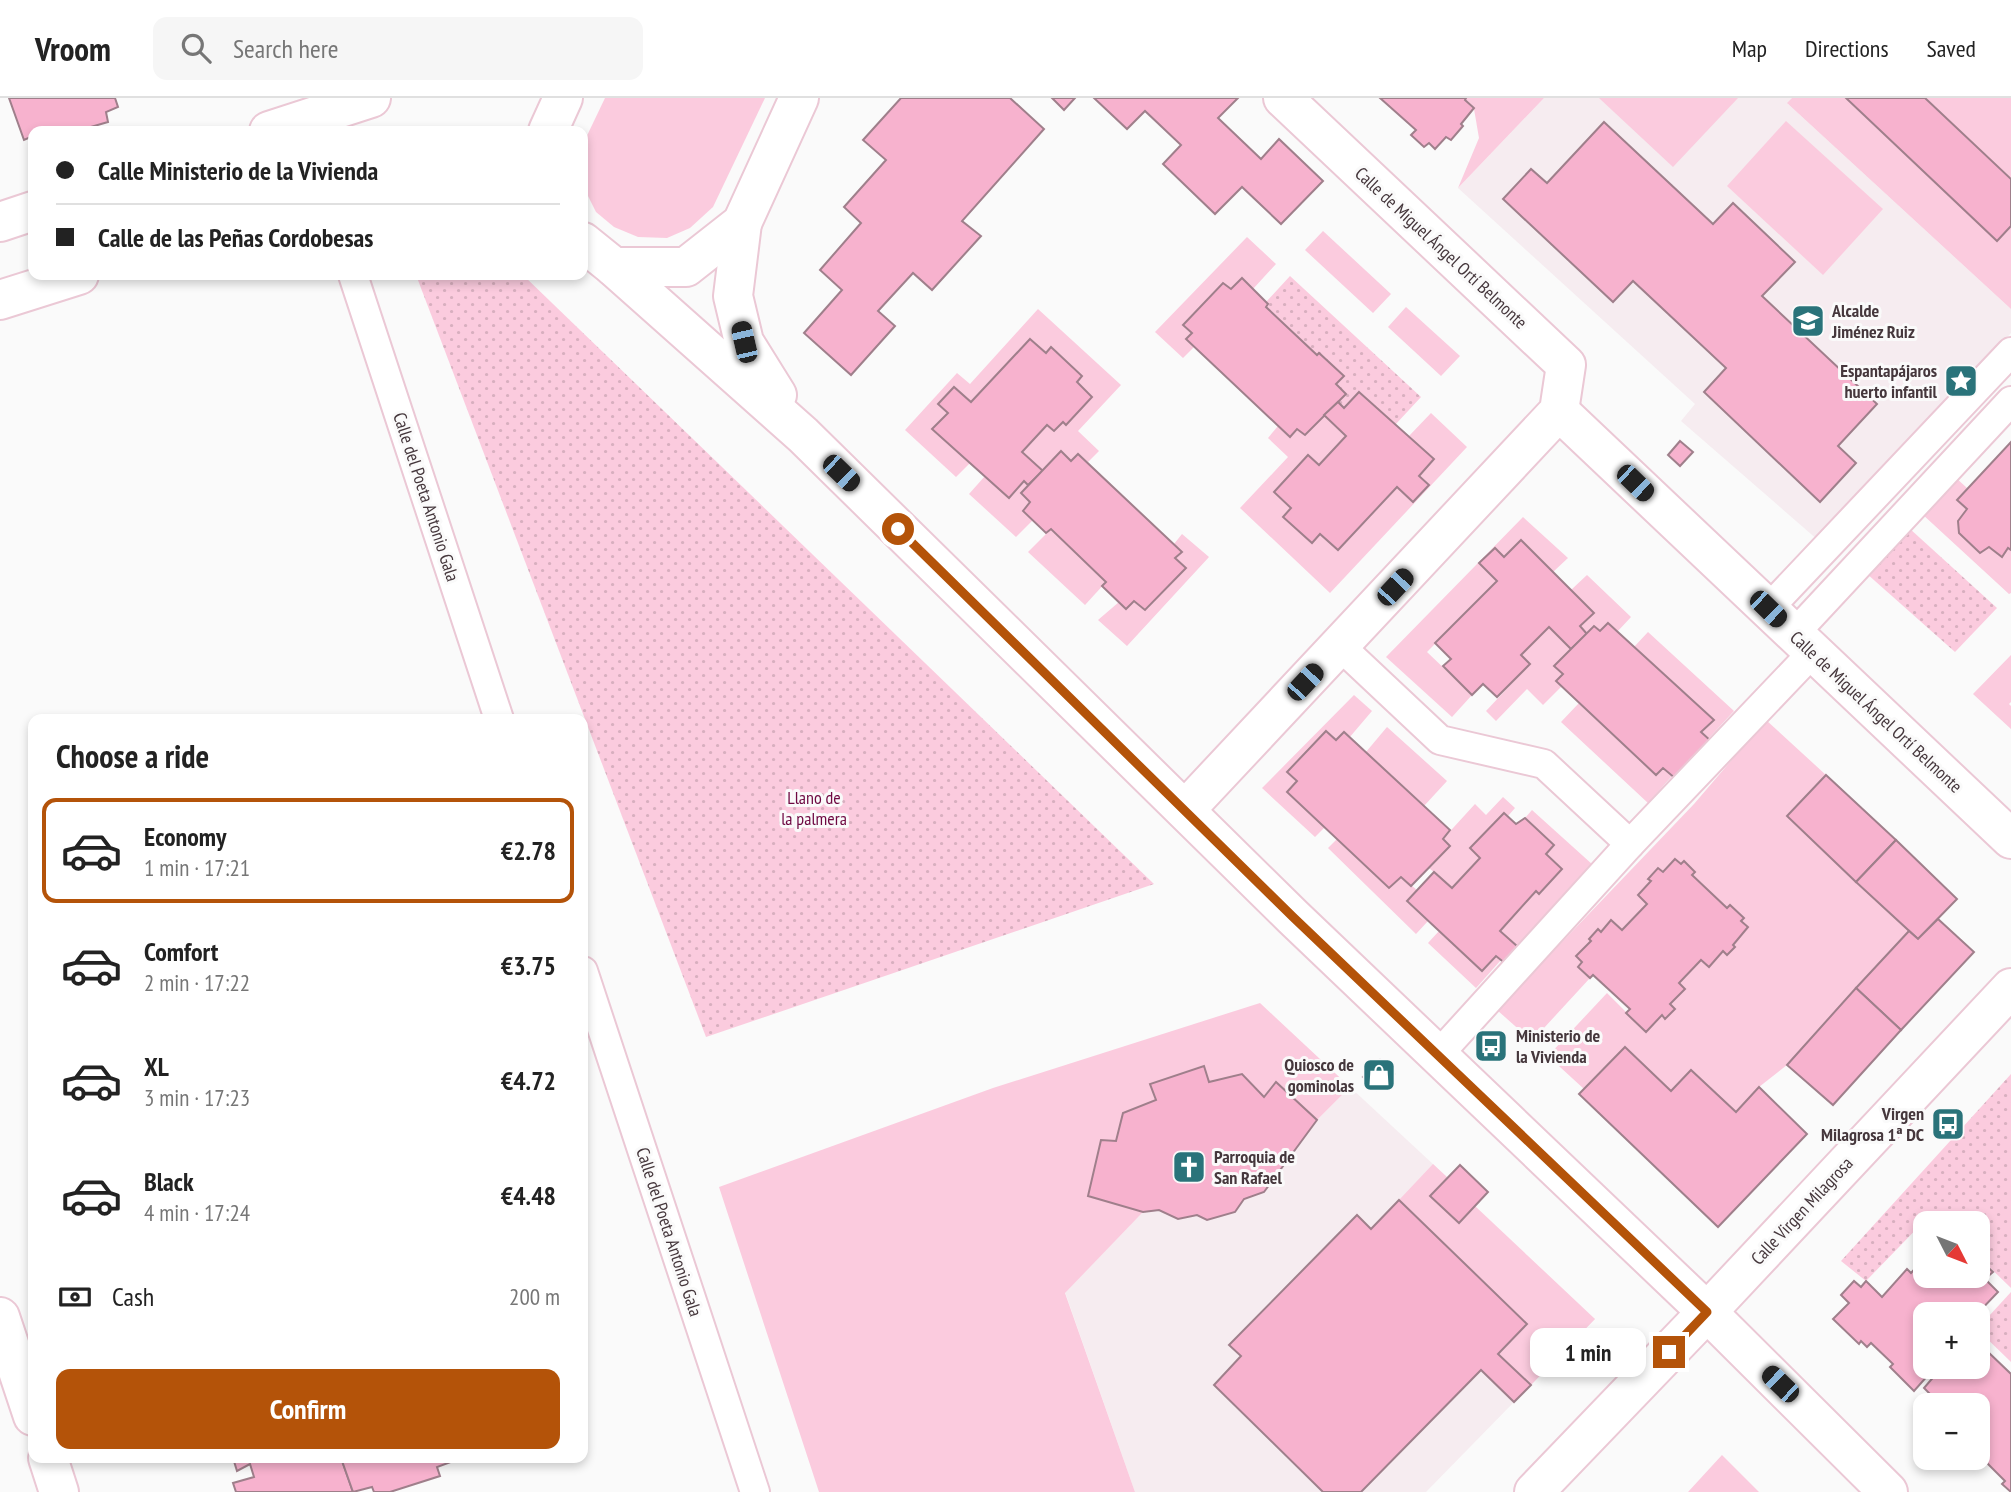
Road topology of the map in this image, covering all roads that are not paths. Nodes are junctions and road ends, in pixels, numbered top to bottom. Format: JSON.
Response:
{"nodes":[{"id":1,"x":371,"y":98,"type":"edge"},
{"id":2,"x":563,"y":98,"type":"edge"},
{"id":3,"x":799,"y":98,"type":"edge"},
{"id":4,"x":1283,"y":98,"type":"edge"},
{"id":5,"x":301,"y":108,"type":"edge"},
{"id":6,"x":275,"y":126,"type":"edge"},
{"id":7,"x":550,"y":126,"type":"edge"},
{"id":8,"x":28,"y":213,"type":"edge"},
{"id":9,"x":0,"y":222,"type":"edge"},
{"id":10,"x":742,"y":223,"type":"junction"},
{"id":11,"x":588,"y":246,"type":"edge"},
{"id":12,"x":614,"y":267,"type":"junction"},
{"id":13,"x":63,"y":280,"type":"edge"},
{"id":14,"x":355,"y":280,"type":"edge"},
{"id":15,"x":0,"y":300,"type":"edge"},
{"id":16,"x":2011,"y":352,"type":"edge"},
{"id":17,"x":2001,"y":381,"type":"edge"},
{"id":18,"x":2011,"y":401,"type":"edge"},
{"id":19,"x":1559,"y":411,"type":"junction"},
{"id":20,"x":803,"y":435,"type":"junction"},
{"id":21,"x":1927,"y":441,"type":"junction"},
{"id":22,"x":1959,"y":470,"type":"junction"},
{"id":23,"x":1863,"y":509,"type":"junction"},
{"id":24,"x":1889,"y":533,"type":"junction"},
{"id":25,"x":1792,"y":631,"type":"junction"},
{"id":26,"x":1340,"y":646,"type":"junction"},
{"id":27,"x":497,"y":714,"type":"edge"},
{"id":28,"x":1185,"y":810,"type":"junction"},
{"id":29,"x":2011,"y":839,"type":"edge"},
{"id":30,"x":1630,"y":844,"type":"junction"},
{"id":31,"x":588,"y":986,"type":"edge"},
{"id":32,"x":2011,"y":988,"type":"edge"},
{"id":33,"x":1438,"y":1055,"type":"junction"},
{"id":34,"x":1707,"y":1312,"type":"junction"},
{"id":35,"x":0,"y":1317,"type":"edge"},
{"id":36,"x":28,"y":1401,"type":"edge"},
{"id":37,"x":49,"y":1463,"type":"edge"},
{"id":38,"x":59,"y":1492,"type":"edge"},
{"id":39,"x":755,"y":1492,"type":"edge"},
{"id":40,"x":1534,"y":1492,"type":"edge"},
{"id":41,"x":1888,"y":1492,"type":"edge"}],
"edges":[{"from":1,"to":5,"type":"street"},
{"from":2,"to":7,"type":"street"},
{"from":3,"to":10,"type":"street"},
{"from":4,"to":19,"type":"street","name":"Calle de Miguel Ángel Ortí Belmonte"},
{"from":5,"to":6,"type":"street"},
{"from":8,"to":9,"type":"street"},
{"from":10,"to":12,"type":"street"},
{"from":10,"to":20,"type":"street"},
{"from":11,"to":12,"type":"street"},
{"from":12,"to":20,"type":"street"},
{"from":13,"to":15,"type":"street"},
{"from":14,"to":27,"type":"street","name":"Calle del Poeta Antonio Gala"},
{"from":16,"to":17,"type":"street"},
{"from":17,"to":21,"type":"street"},
{"from":18,"to":22,"type":"street"},
{"from":19,"to":25,"type":"street","name":"Calle de Miguel Ángel Ortí Belmonte"},
{"from":19,"to":26,"type":"street"},
{"from":20,"to":28,"type":"street"},
{"from":21,"to":22,"type":"street"},
{"from":21,"to":23,"type":"street"},
{"from":22,"to":24,"type":"street"},
{"from":23,"to":24,"type":"street"},
{"from":23,"to":25,"type":"street"},
{"from":24,"to":25,"type":"street"},
{"from":25,"to":29,"type":"street","name":"Calle de Miguel Ángel Ortí Belmonte"},
{"from":25,"to":30,"type":"street"},
{"from":26,"to":28,"type":"street"},
{"from":26,"to":30,"type":"street"},
{"from":28,"to":33,"type":"street"},
{"from":30,"to":33,"type":"street"},
{"from":31,"to":39,"type":"street","name":"Calle del Poeta Antonio Gala"},
{"from":32,"to":34,"type":"street","name":"Calle Virgen Milagrosa"},
{"from":33,"to":34,"type":"street"},
{"from":34,"to":40,"type":"street","name":"Calle Virgen Milagrosa"},
{"from":34,"to":41,"type":"street"},
{"from":35,"to":36,"type":"street"},
{"from":37,"to":38,"type":"street"}]}
